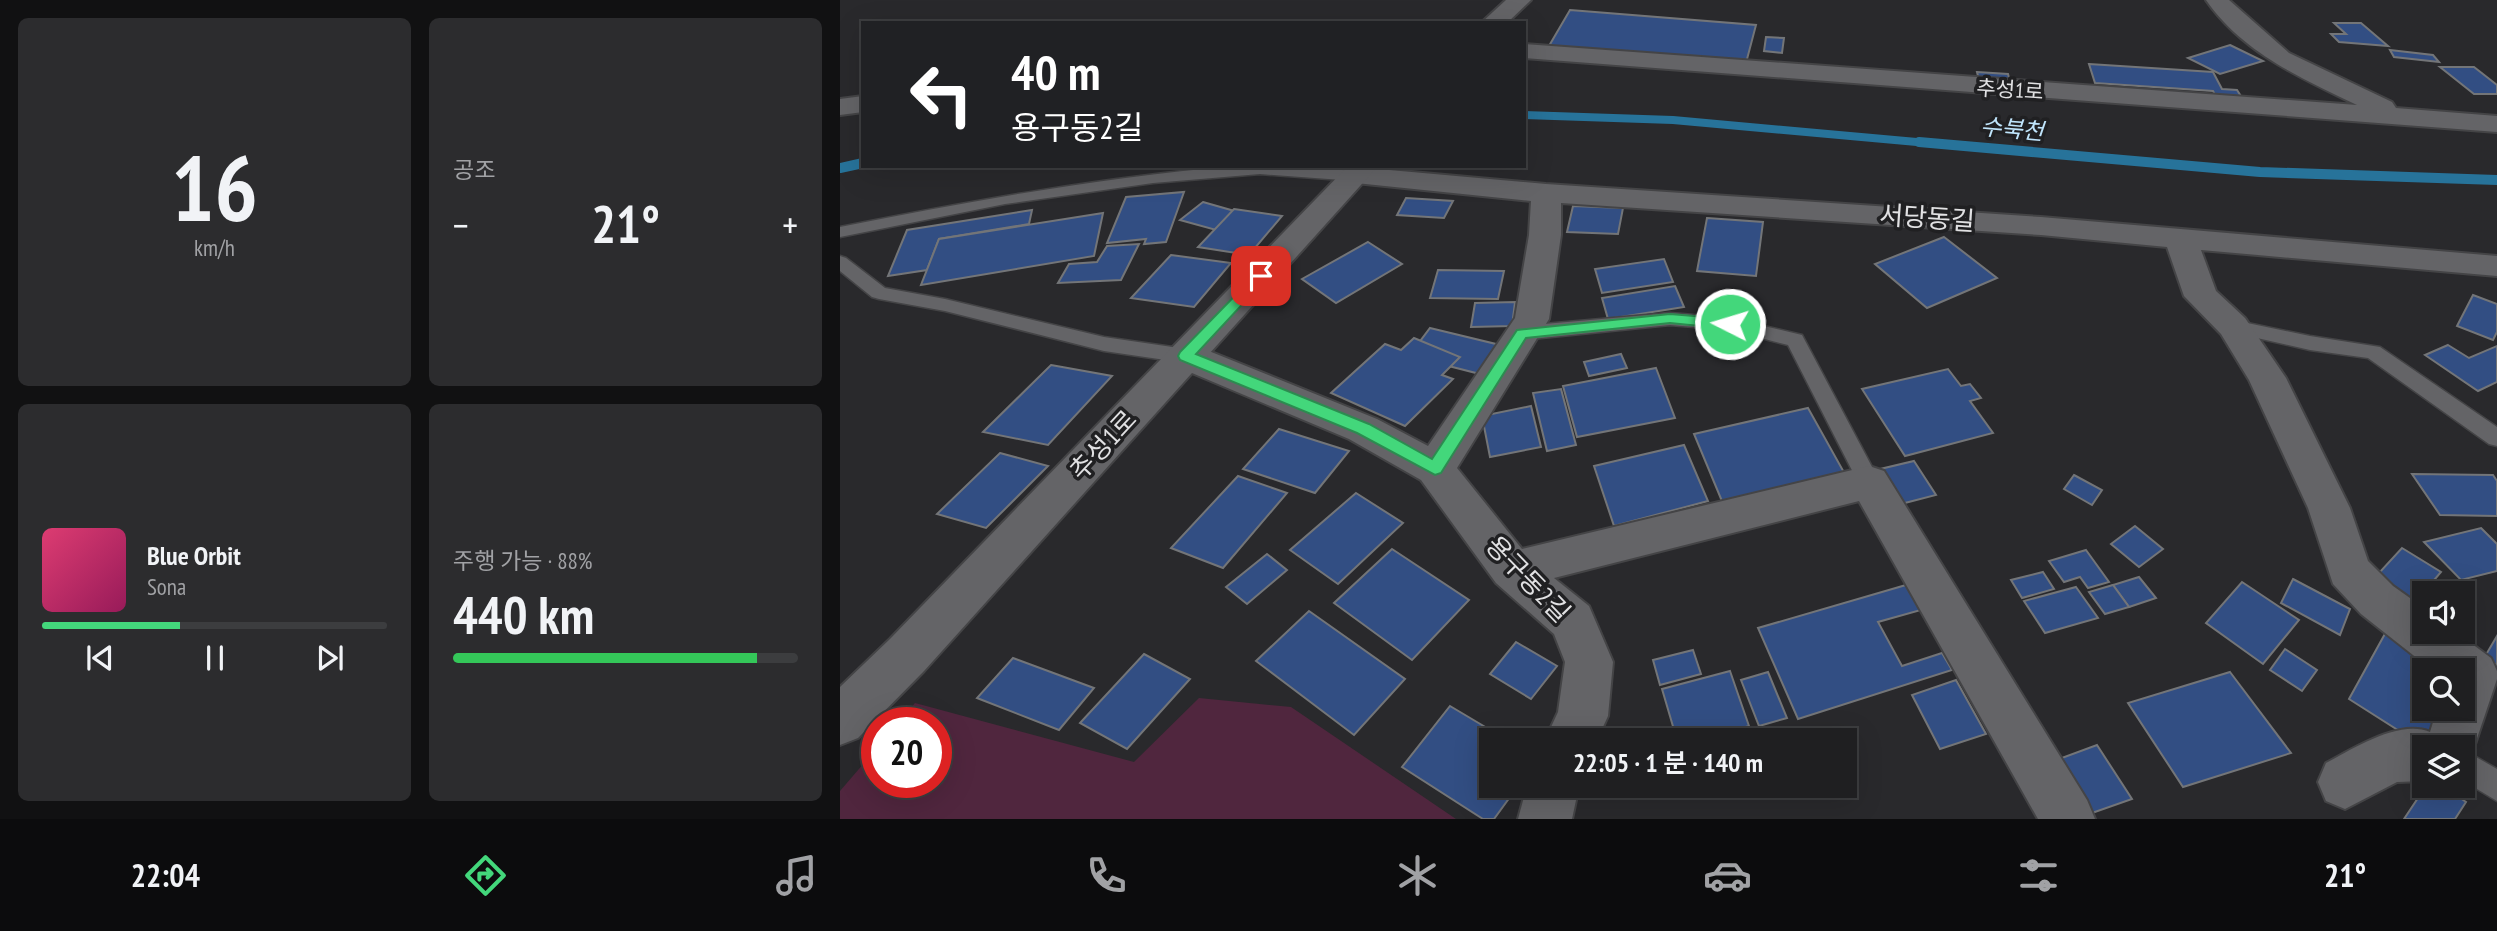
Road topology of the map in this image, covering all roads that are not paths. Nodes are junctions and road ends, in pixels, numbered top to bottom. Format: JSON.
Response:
{"nodes":[{"id":1,"x":1520,"y":0,"type":"edge"},
{"id":2,"x":2217,"y":0,"type":"edge"},
{"id":3,"x":1495,"y":21,"type":"edge"},
{"id":4,"x":1526,"y":51,"type":"edge"},
{"id":5,"x":861,"y":104,"type":"edge"},
{"id":6,"x":840,"y":107,"type":"edge"},
{"id":7,"x":2395,"y":117,"type":"junction"},
{"id":8,"x":2497,"y":124,"type":"edge"},
{"id":9,"x":1360,"y":171,"type":"edge"},
{"id":10,"x":1546,"y":193,"type":"junction"},
{"id":11,"x":840,"y":232,"type":"edge"},
{"id":12,"x":2180,"y":240,"type":"junction"},
{"id":13,"x":2420,"y":259,"type":"junction"},
{"id":14,"x":840,"y":262,"type":"edge"},
{"id":15,"x":2497,"y":266,"type":"edge"},
{"id":16,"x":2497,"y":292,"type":"edge"},
{"id":17,"x":2233,"y":326,"type":"junction"},
{"id":18,"x":1522,"y":333,"type":"junction"},
{"id":19,"x":1186,"y":356,"type":"junction"},
{"id":20,"x":2497,"y":438,"type":"edge"},
{"id":21,"x":1435,"y":469,"type":"junction"},
{"id":22,"x":1869,"y":482,"type":"junction"},
{"id":23,"x":1512,"y":570,"type":"junction"},
{"id":24,"x":840,"y":722,"type":"edge"},
{"id":25,"x":1577,"y":728,"type":"edge"},
{"id":26,"x":2454,"y":735,"type":"edge"},
{"id":27,"x":2412,"y":756,"type":"edge"},
{"id":28,"x":2475,"y":772,"type":"edge"},
{"id":29,"x":2345,"y":782,"type":"dead end"},
{"id":30,"x":2497,"y":786,"type":"edge"},
{"id":31,"x":1549,"y":798,"type":"edge"},
{"id":32,"x":1545,"y":819,"type":"edge"},
{"id":33,"x":2068,"y":819,"type":"edge"}],
"edges":[{"from":1,"to":3,"type":"street"},
{"from":2,"to":7,"type":"street"},
{"from":4,"to":7,"type":"street","name":"추성1로"},
{"from":5,"to":6,"type":"street"},
{"from":7,"to":8,"type":"street","name":"추성1로"},
{"from":9,"to":10,"type":"street","name":"서당동길"},
{"from":9,"to":11,"type":"lane"},
{"from":9,"to":19,"type":"street","name":"추성1로"},
{"from":10,"to":12,"type":"street","name":"서당동길"},
{"from":10,"to":18,"type":"street"},
{"from":12,"to":13,"type":"street","name":"서당동길"},
{"from":12,"to":17,"type":"street"},
{"from":13,"to":15,"type":"street","name":"서당동길"},
{"from":13,"to":16,"type":"street"},
{"from":14,"to":19,"type":"lane"},
{"from":17,"to":20,"type":"lane"},
{"from":17,"to":26,"type":"street"},
{"from":18,"to":21,"type":"street"},
{"from":18,"to":22,"type":"lane"},
{"from":19,"to":21,"type":"street","name":"용구동2길"},
{"from":19,"to":24,"type":"street","name":"추성1로"},
{"from":21,"to":23,"type":"street","name":"용구동2길"},
{"from":22,"to":23,"type":"street"},
{"from":22,"to":33,"type":"street"},
{"from":23,"to":25,"type":"street","name":"용구동2길"},
{"from":27,"to":29,"type":"street"},
{"from":28,"to":30,"type":"lane"},
{"from":31,"to":32,"type":"street"}]}
